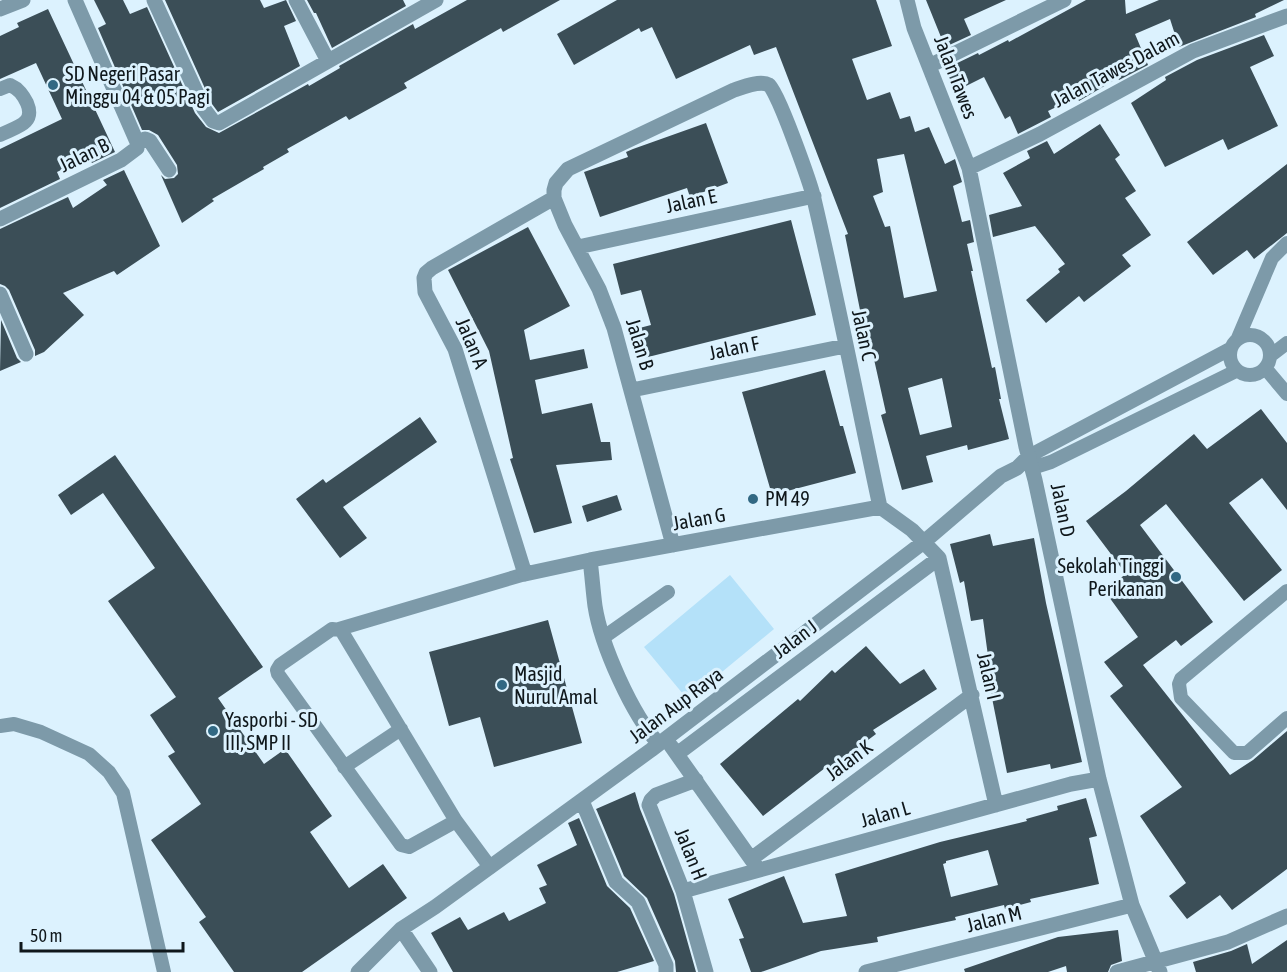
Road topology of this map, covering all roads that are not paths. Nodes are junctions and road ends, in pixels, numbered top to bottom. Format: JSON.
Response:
{"nodes":[{"id":1,"x":75,"y":0,"type":"edge"},
{"id":2,"x":154,"y":0,"type":"edge"},
{"id":3,"x":296,"y":0,"type":"edge"},
{"id":4,"x":436,"y":0,"type":"edge"},
{"id":5,"x":907,"y":0,"type":"edge"},
{"id":6,"x":1064,"y":0,"type":"edge"},
{"id":7,"x":1287,"y":16,"type":"edge"},
{"id":8,"x":328,"y":61,"type":"junction"},
{"id":9,"x":929,"y":66,"type":"junction"},
{"id":10,"x":0,"y":89,"type":"edge"},
{"id":11,"x":0,"y":135,"type":"edge"},
{"id":12,"x":137,"y":142,"type":"junction"},
{"id":13,"x":969,"y":168,"type":"junction"},
{"id":14,"x":169,"y":170,"type":"dead end"},
{"id":15,"x":814,"y":196,"type":"junction"},
{"id":16,"x":554,"y":198,"type":"junction"},
{"id":17,"x":0,"y":219,"type":"edge"},
{"id":18,"x":1287,"y":243,"type":"edge"},
{"id":19,"x":578,"y":247,"type":"junction"},
{"id":20,"x":0,"y":294,"type":"edge"},
{"id":21,"x":1287,"y":343,"type":"edge"},
{"id":22,"x":1234,"y":344,"type":"junction"},
{"id":23,"x":845,"y":346,"type":"junction"},
{"id":24,"x":26,"y":354,"type":"dead end"},
{"id":25,"x":1268,"y":362,"type":"junction"},
{"id":26,"x":1236,"y":370,"type":"junction"},
{"id":27,"x":632,"y":390,"type":"junction"},
{"id":28,"x":1287,"y":394,"type":"edge"},
{"id":29,"x":1026,"y":464,"type":"junction"},
{"id":30,"x":880,"y":507,"type":"junction"},
{"id":31,"x":924,"y":541,"type":"junction"},
{"id":32,"x":673,"y":545,"type":"junction"},
{"id":33,"x":938,"y":556,"type":"junction"},
{"id":34,"x":590,"y":560,"type":"junction"},
{"id":35,"x":525,"y":574,"type":"junction"},
{"id":36,"x":1287,"y":591,"type":"edge"},
{"id":37,"x":668,"y":592,"type":"dead end"},
{"id":38,"x":339,"y":629,"type":"junction"},
{"id":39,"x":604,"y":637,"type":"junction"},
{"id":40,"x":972,"y":695,"type":"junction"},
{"id":41,"x":1287,"y":718,"type":"edge"},
{"id":42,"x":0,"y":726,"type":"edge"},
{"id":43,"x":401,"y":729,"type":"junction"},
{"id":44,"x":663,"y":741,"type":"junction"},
{"id":45,"x":677,"y":754,"type":"junction"},
{"id":46,"x":344,"y":767,"type":"junction"},
{"id":47,"x":1099,"y":779,"type":"junction"},
{"id":48,"x":696,"y":780,"type":"junction"},
{"id":49,"x":582,"y":801,"type":"junction"},
{"id":50,"x":996,"y":805,"type":"junction"},
{"id":51,"x":456,"y":821,"type":"junction"},
{"id":52,"x":755,"y":865,"type":"junction"},
{"id":53,"x":490,"y":867,"type":"junction"},
{"id":54,"x":684,"y":891,"type":"junction"},
{"id":55,"x":1132,"y":905,"type":"junction"},
{"id":56,"x":1287,"y":916,"type":"edge"},
{"id":57,"x":401,"y":929,"type":"junction"},
{"id":58,"x":1158,"y":967,"type":"edge"},
{"id":59,"x":164,"y":972,"type":"edge"},
{"id":60,"x":358,"y":972,"type":"edge"},
{"id":61,"x":430,"y":972,"type":"edge"},
{"id":62,"x":666,"y":972,"type":"edge"},
{"id":63,"x":706,"y":972,"type":"edge"},
{"id":64,"x":866,"y":972,"type":"edge"},
{"id":65,"x":1117,"y":972,"type":"edge"}],
"edges":[{"from":1,"to":12,"type":"street","name":"Jalan B"},
{"from":2,"to":8,"type":"street"},
{"from":3,"to":8,"type":"street"},
{"from":4,"to":8,"type":"street"},
{"from":5,"to":9,"type":"street","name":"Jalan Tawes"},
{"from":6,"to":9,"type":"street"},
{"from":7,"to":13,"type":"street","name":"Jalan Tawes Dalam"},
{"from":9,"to":13,"type":"street","name":"Jalan Tawes"},
{"from":10,"to":11,"type":"lane"},
{"from":12,"to":14,"type":"street"},
{"from":12,"to":17,"type":"street","name":"Jalan B"},
{"from":13,"to":29,"type":"street","name":"Jalan D"},
{"from":15,"to":16,"type":"street","name":"Jalan C"},
{"from":15,"to":19,"type":"street","name":"Jalan E"},
{"from":15,"to":23,"type":"street","name":"Jalan C"},
{"from":16,"to":19,"type":"street","name":"Jalan B"},
{"from":16,"to":35,"type":"street","name":"Jalan A"},
{"from":18,"to":22,"type":"lane"},
{"from":19,"to":27,"type":"street","name":"Jalan B"},
{"from":20,"to":24,"type":"street"},
{"from":21,"to":25,"type":"lane"},
{"from":22,"to":25,"type":"lane"},
{"from":22,"to":26,"type":"lane"},
{"from":22,"to":29,"type":"lane"},
{"from":23,"to":27,"type":"street","name":"Jalan F"},
{"from":23,"to":30,"type":"street","name":"Jalan C"},
{"from":25,"to":26,"type":"lane"},
{"from":25,"to":28,"type":"lane"},
{"from":26,"to":29,"type":"lane"},
{"from":27,"to":32,"type":"street","name":"Jalan B"},
{"from":29,"to":31,"type":"street","name":"Jalan Aup Raya"},
{"from":29,"to":47,"type":"street","name":"Jalan D"},
{"from":30,"to":31,"type":"street"},
{"from":30,"to":32,"type":"street","name":"Jalan G"},
{"from":31,"to":33,"type":"street"},
{"from":31,"to":44,"type":"street","name":"Jalan Aup Raya"},
{"from":32,"to":34,"type":"street","name":"Jalan G"},
{"from":33,"to":40,"type":"street","name":"Jalan I"},
{"from":33,"to":45,"type":"street","name":"Jalan J"},
{"from":34,"to":35,"type":"street","name":"Jalan G"},
{"from":34,"to":39,"type":"street"},
{"from":35,"to":38,"type":"lane"},
{"from":36,"to":41,"type":"lane"},
{"from":37,"to":39,"type":"lane"},
{"from":38,"to":43,"type":"lane"},
{"from":38,"to":46,"type":"lane"},
{"from":39,"to":44,"type":"street"},
{"from":40,"to":50,"type":"street","name":"Jalan I"},
{"from":40,"to":52,"type":"street","name":"Jalan K"},
{"from":42,"to":59,"type":"lane"},
{"from":43,"to":46,"type":"lane"},
{"from":43,"to":51,"type":"lane"},
{"from":44,"to":45,"type":"street"},
{"from":44,"to":49,"type":"street","name":"Jalan Aup Raya"},
{"from":45,"to":48,"type":"street"},
{"from":46,"to":51,"type":"lane"},
{"from":47,"to":50,"type":"street","name":"Jalan L"},
{"from":47,"to":55,"type":"street","name":"Jalan D"},
{"from":48,"to":52,"type":"street"},
{"from":48,"to":54,"type":"street","name":"Jalan H"},
{"from":49,"to":53,"type":"street","name":"Jalan Aup Raya"},
{"from":49,"to":62,"type":"street"},
{"from":50,"to":52,"type":"street","name":"Jalan L"},
{"from":51,"to":53,"type":"lane"},
{"from":52,"to":54,"type":"street","name":"Jalan L"},
{"from":53,"to":57,"type":"street","name":"Jalan Aup Raya"},
{"from":54,"to":63,"type":"street","name":"Jalan H"},
{"from":55,"to":58,"type":"street","name":"Jalan D"},
{"from":55,"to":64,"type":"street","name":"Jalan M"},
{"from":56,"to":58,"type":"street"},
{"from":57,"to":60,"type":"street","name":"Jalan Aup Raya"},
{"from":57,"to":61,"type":"street"},
{"from":58,"to":65,"type":"street"}]}
